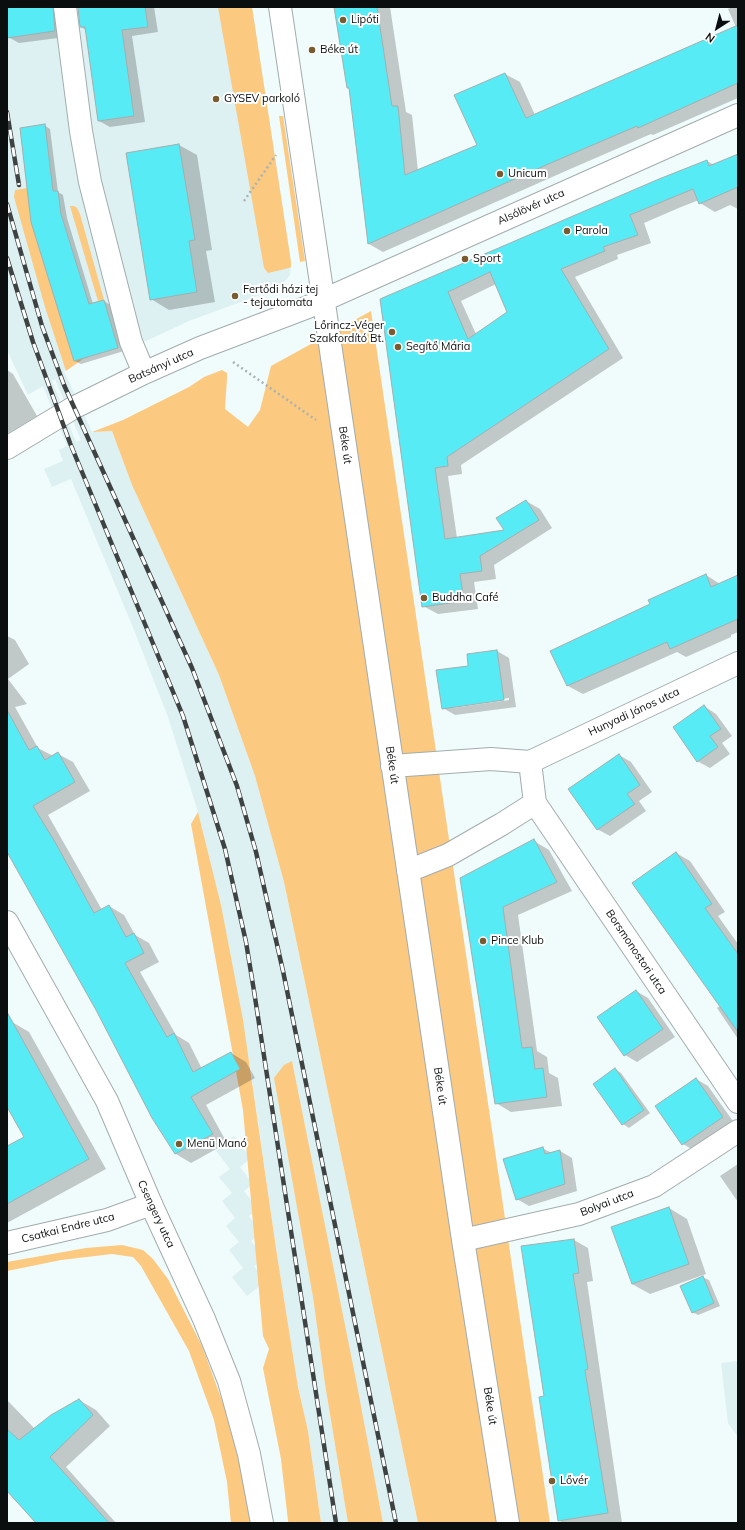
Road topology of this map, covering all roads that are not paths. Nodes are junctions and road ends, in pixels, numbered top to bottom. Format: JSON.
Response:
{"nodes":[{"id":1,"x":65,"y":7,"type":"edge"},
{"id":2,"x":280,"y":7,"type":"edge"},
{"id":3,"x":738,"y":115,"type":"edge"},
{"id":4,"x":323,"y":300,"type":"junction"},
{"id":5,"x":144,"y":372,"type":"junction"},
{"id":6,"x":7,"y":448,"type":"edge"},
{"id":7,"x":738,"y":663,"type":"edge"},
{"id":8,"x":530,"y":762,"type":"junction"},
{"id":9,"x":392,"y":766,"type":"junction"},
{"id":10,"x":535,"y":803,"type":"junction"},
{"id":11,"x":408,"y":871,"type":"junction"},
{"id":12,"x":7,"y":922,"type":"edge"},
{"id":13,"x":738,"y":1102,"type":"edge"},
{"id":14,"x":738,"y":1132,"type":"edge"},
{"id":15,"x":151,"y":1204,"type":"junction"},
{"id":16,"x":463,"y":1240,"type":"junction"},
{"id":17,"x":7,"y":1243,"type":"edge"},
{"id":18,"x":262,"y":1523,"type":"edge"},
{"id":19,"x":508,"y":1523,"type":"edge"}],
"edges":[{"from":1,"to":5,"type":"street"},
{"from":2,"to":4,"type":"street","name":"Béke út"},
{"from":3,"to":4,"type":"street","name":"Alsólövér utca"},
{"from":4,"to":5,"type":"street","name":"Batsányi utca"},
{"from":4,"to":9,"type":"street","name":"Béke út"},
{"from":5,"to":6,"type":"street","name":"Batsányi utca"},
{"from":7,"to":8,"type":"street","name":"Hunyadi János utca"},
{"from":8,"to":9,"type":"street","name":"Hunyadi János utca"},
{"from":8,"to":10,"type":"street"},
{"from":9,"to":11,"type":"street","name":"Béke út"},
{"from":10,"to":11,"type":"street"},
{"from":10,"to":13,"type":"street","name":"Borsmonostori utca"},
{"from":11,"to":16,"type":"street","name":"Béke út"},
{"from":12,"to":15,"type":"street","name":"Csengery utca"},
{"from":14,"to":16,"type":"street","name":"Bolyai utca"},
{"from":15,"to":17,"type":"street","name":"Csatkai Endre utca"},
{"from":15,"to":18,"type":"street","name":"Csengery utca"},
{"from":16,"to":19,"type":"street","name":"Béke út"}]}
